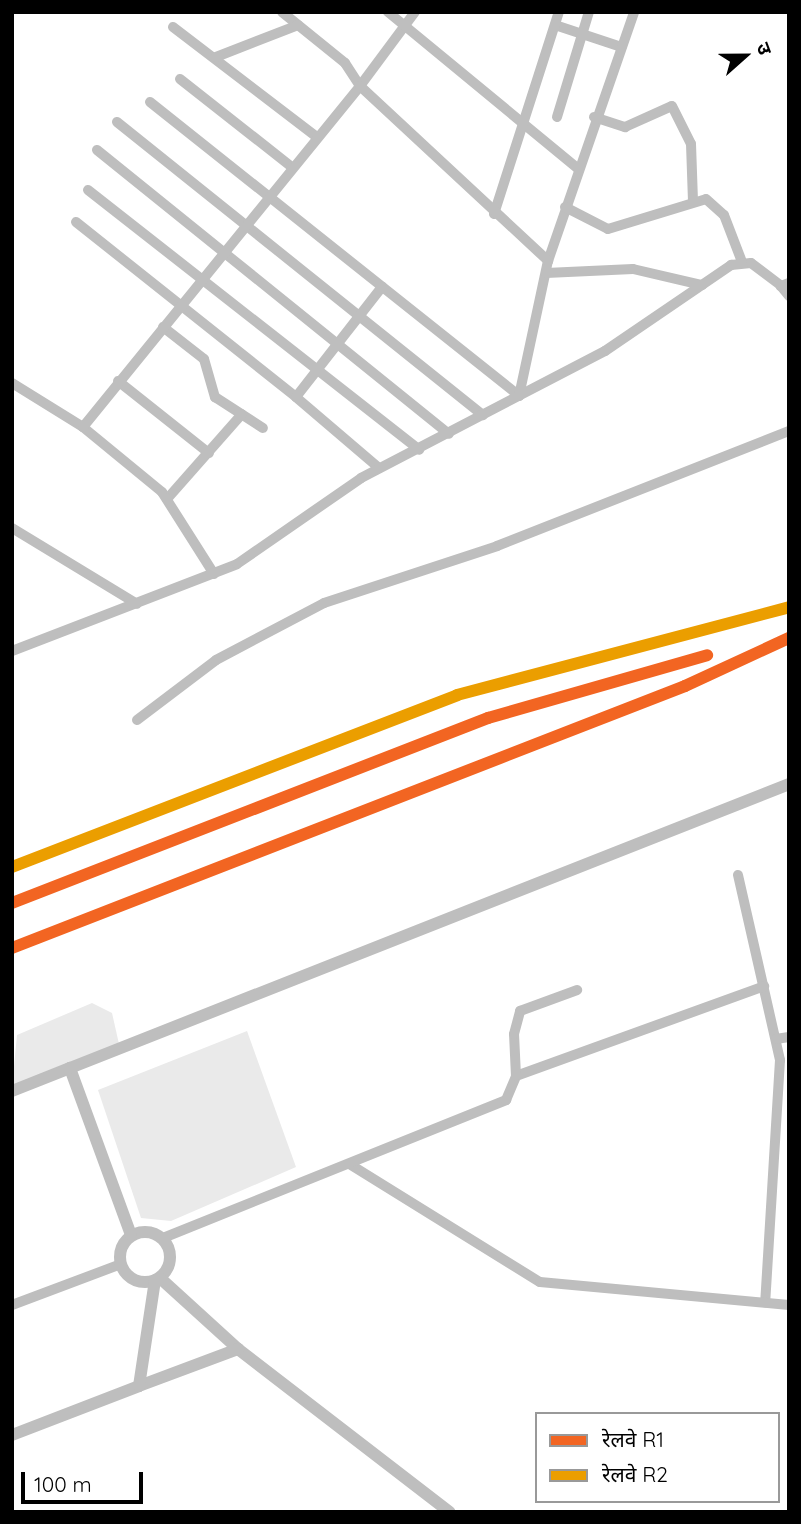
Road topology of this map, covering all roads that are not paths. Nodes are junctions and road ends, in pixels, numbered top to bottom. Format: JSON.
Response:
{"nodes":[{"id":1,"x":282,"y":12,"type":"edge"},
{"id":2,"x":388,"y":12,"type":"edge"},
{"id":3,"x":415,"y":12,"type":"edge"},
{"id":4,"x":559,"y":12,"type":"edge"},
{"id":5,"x":589,"y":12,"type":"edge"},
{"id":6,"x":634,"y":12,"type":"edge"},
{"id":7,"x":298,"y":25,"type":"junction"},
{"id":8,"x":555,"y":25,"type":"junction"},
{"id":9,"x":173,"y":27,"type":"dead end"},
{"id":10,"x":406,"y":27,"type":"junction"},
{"id":11,"x":582,"y":33,"type":"junction"},
{"id":12,"x":621,"y":47,"type":"junction"},
{"id":13,"x":216,"y":57,"type":"junction"},
{"id":14,"x":180,"y":79,"type":"dead end"},
{"id":15,"x":360,"y":86,"type":"junction"},
{"id":16,"x":150,"y":102,"type":"dead end"},
{"id":17,"x":556,"y":117,"type":"dead end"},
{"id":18,"x":594,"y":117,"type":"junction"},
{"id":19,"x":117,"y":122,"type":"dead end"},
{"id":20,"x":524,"y":126,"type":"junction"},
{"id":21,"x":317,"y":137,"type":"junction"},
{"id":22,"x":97,"y":150,"type":"dead end"},
{"id":23,"x":292,"y":167,"type":"junction"},
{"id":24,"x":577,"y":168,"type":"junction"},
{"id":25,"x":88,"y":190,"type":"dead end"},
{"id":26,"x":268,"y":197,"type":"junction"},
{"id":27,"x":693,"y":200,"type":"junction"},
{"id":28,"x":565,"y":206,"type":"junction"},
{"id":29,"x":494,"y":214,"type":"junction"},
{"id":30,"x":76,"y":222,"type":"dead end"},
{"id":31,"x":247,"y":222,"type":"junction"},
{"id":32,"x":223,"y":253,"type":"junction"},
{"id":33,"x":548,"y":261,"type":"junction"},
{"id":34,"x":742,"y":262,"type":"junction"},
{"id":35,"x":546,"y":273,"type":"junction"},
{"id":36,"x":203,"y":278,"type":"junction"},
{"id":37,"x":715,"y":281,"type":"dead end"},
{"id":38,"x":785,"y":284,"type":"edge"},
{"id":39,"x":702,"y":285,"type":"junction"},
{"id":40,"x":382,"y":287,"type":"junction"},
{"id":41,"x":789,"y":296,"type":"edge"},
{"id":42,"x":182,"y":303,"type":"junction"},
{"id":43,"x":684,"y":305,"type":"dead end"},
{"id":44,"x":362,"y":312,"type":"junction"},
{"id":45,"x":163,"y":327,"type":"junction"},
{"id":46,"x":339,"y":341,"type":"junction"},
{"id":47,"x":316,"y":370,"type":"junction"},
{"id":48,"x":118,"y":381,"type":"junction"},
{"id":49,"x":12,"y":383,"type":"edge"},
{"id":50,"x":519,"y":396,"type":"junction"},
{"id":51,"x":296,"y":397,"type":"junction"},
{"id":52,"x":242,"y":414,"type":"junction"},
{"id":53,"x":483,"y":415,"type":"junction"},
{"id":54,"x":83,"y":427,"type":"junction"},
{"id":55,"x":263,"y":428,"type":"dead end"},
{"id":56,"x":789,"y":431,"type":"edge"},
{"id":57,"x":449,"y":434,"type":"junction"},
{"id":58,"x":419,"y":450,"type":"junction"},
{"id":59,"x":209,"y":453,"type":"junction"},
{"id":60,"x":379,"y":468,"type":"junction"},
{"id":61,"x":167,"y":499,"type":"junction"},
{"id":62,"x":12,"y":528,"type":"edge"},
{"id":63,"x":214,"y":574,"type":"junction"},
{"id":64,"x":137,"y":604,"type":"junction"},
{"id":65,"x":12,"y":651,"type":"edge"},
{"id":66,"x":136,"y":720,"type":"dead end"},
{"id":67,"x":789,"y":784,"type":"edge"},
{"id":68,"x":738,"y":875,"type":"dead end"},
{"id":69,"x":764,"y":986,"type":"junction"},
{"id":70,"x":577,"y":990,"type":"dead end"},
{"id":71,"x":789,"y":1037,"type":"edge"},
{"id":72,"x":776,"y":1039,"type":"junction"},
{"id":73,"x":70,"y":1068,"type":"junction"},
{"id":74,"x":516,"y":1076,"type":"junction"},
{"id":75,"x":12,"y":1091,"type":"edge"},
{"id":76,"x":351,"y":1165,"type":"junction"},
{"id":77,"x":131,"y":1235,"type":"junction"},
{"id":78,"x":163,"y":1238,"type":"junction"},
{"id":79,"x":121,"y":1264,"type":"junction"},
{"id":80,"x":157,"y":1279,"type":"junction"},
{"id":81,"x":765,"y":1303,"type":"junction"},
{"id":82,"x":12,"y":1305,"type":"edge"},
{"id":83,"x":789,"y":1305,"type":"edge"},
{"id":84,"x":238,"y":1349,"type":"junction"},
{"id":85,"x":139,"y":1386,"type":"junction"},
{"id":86,"x":12,"y":1435,"type":"edge"},
{"id":87,"x":450,"y":1512,"type":"edge"}],
"edges":[{"from":1,"to":7,"type":"street"},
{"from":2,"to":10,"type":"street"},
{"from":3,"to":10,"type":"street"},
{"from":4,"to":8,"type":"street"},
{"from":5,"to":11,"type":"street"},
{"from":6,"to":12,"type":"street"},
{"from":7,"to":13,"type":"street"},
{"from":7,"to":15,"type":"street"},
{"from":8,"to":11,"type":"street"},
{"from":8,"to":20,"type":"street"},
{"from":9,"to":13,"type":"street"},
{"from":10,"to":15,"type":"street"},
{"from":10,"to":20,"type":"street"},
{"from":11,"to":12,"type":"street"},
{"from":11,"to":17,"type":"street"},
{"from":12,"to":18,"type":"street"},
{"from":13,"to":21,"type":"street"},
{"from":14,"to":23,"type":"street"},
{"from":15,"to":21,"type":"street"},
{"from":15,"to":29,"type":"street"},
{"from":16,"to":26,"type":"street"},
{"from":18,"to":24,"type":"street"},
{"from":18,"to":27,"type":"street"},
{"from":19,"to":31,"type":"street"},
{"from":20,"to":24,"type":"street"},
{"from":20,"to":29,"type":"street"},
{"from":21,"to":23,"type":"street"},
{"from":22,"to":32,"type":"street"},
{"from":23,"to":26,"type":"street"},
{"from":24,"to":28,"type":"street"},
{"from":25,"to":36,"type":"street"},
{"from":26,"to":31,"type":"street"},
{"from":26,"to":40,"type":"street"},
{"from":27,"to":28,"type":"street"},
{"from":27,"to":34,"type":"street"},
{"from":28,"to":33,"type":"street"},
{"from":29,"to":33,"type":"street"},
{"from":30,"to":42,"type":"street"},
{"from":31,"to":32,"type":"street"},
{"from":31,"to":44,"type":"street"},
{"from":32,"to":36,"type":"street"},
{"from":32,"to":46,"type":"street"},
{"from":33,"to":35,"type":"street"},
{"from":34,"to":38,"type":"street"},
{"from":34,"to":39,"type":"street"},
{"from":35,"to":39,"type":"street"},
{"from":35,"to":50,"type":"street"},
{"from":36,"to":42,"type":"street"},
{"from":36,"to":47,"type":"street"},
{"from":37,"to":43,"type":"street"},
{"from":38,"to":41,"type":"street"},
{"from":39,"to":50,"type":"street"},
{"from":40,"to":44,"type":"street"},
{"from":40,"to":50,"type":"street"},
{"from":42,"to":45,"type":"street"},
{"from":42,"to":51,"type":"street"},
{"from":44,"to":46,"type":"street"},
{"from":44,"to":53,"type":"street"},
{"from":45,"to":48,"type":"street"},
{"from":45,"to":52,"type":"street"},
{"from":46,"to":47,"type":"street"},
{"from":46,"to":57,"type":"street"},
{"from":47,"to":51,"type":"street"},
{"from":47,"to":58,"type":"street"},
{"from":48,"to":54,"type":"street"},
{"from":48,"to":59,"type":"street"},
{"from":49,"to":54,"type":"street"},
{"from":50,"to":53,"type":"street"},
{"from":51,"to":60,"type":"street"},
{"from":52,"to":55,"type":"street"},
{"from":52,"to":59,"type":"street"},
{"from":53,"to":57,"type":"street"},
{"from":54,"to":61,"type":"street"},
{"from":56,"to":66,"type":"street"},
{"from":57,"to":58,"type":"street"},
{"from":58,"to":60,"type":"street"},
{"from":59,"to":61,"type":"street"},
{"from":60,"to":63,"type":"street"},
{"from":61,"to":63,"type":"street"},
{"from":62,"to":64,"type":"street"},
{"from":63,"to":64,"type":"street"},
{"from":64,"to":65,"type":"street"},
{"from":67,"to":73,"type":"street"},
{"from":68,"to":69,"type":"street"},
{"from":69,"to":72,"type":"street"},
{"from":69,"to":74,"type":"street"},
{"from":70,"to":74,"type":"street"},
{"from":71,"to":72,"type":"street"},
{"from":72,"to":81,"type":"street"},
{"from":73,"to":75,"type":"street"},
{"from":73,"to":77,"type":"street"},
{"from":74,"to":76,"type":"street"},
{"from":76,"to":78,"type":"street"},
{"from":76,"to":81,"type":"street"},
{"from":77,"to":78,"type":"street"},
{"from":77,"to":79,"type":"street"},
{"from":78,"to":80,"type":"street"},
{"from":79,"to":80,"type":"street"},
{"from":79,"to":82,"type":"street"},
{"from":80,"to":84,"type":"street"},
{"from":80,"to":85,"type":"street"},
{"from":81,"to":83,"type":"street"},
{"from":84,"to":85,"type":"street"},
{"from":84,"to":87,"type":"street"},
{"from":85,"to":86,"type":"street"}]}
